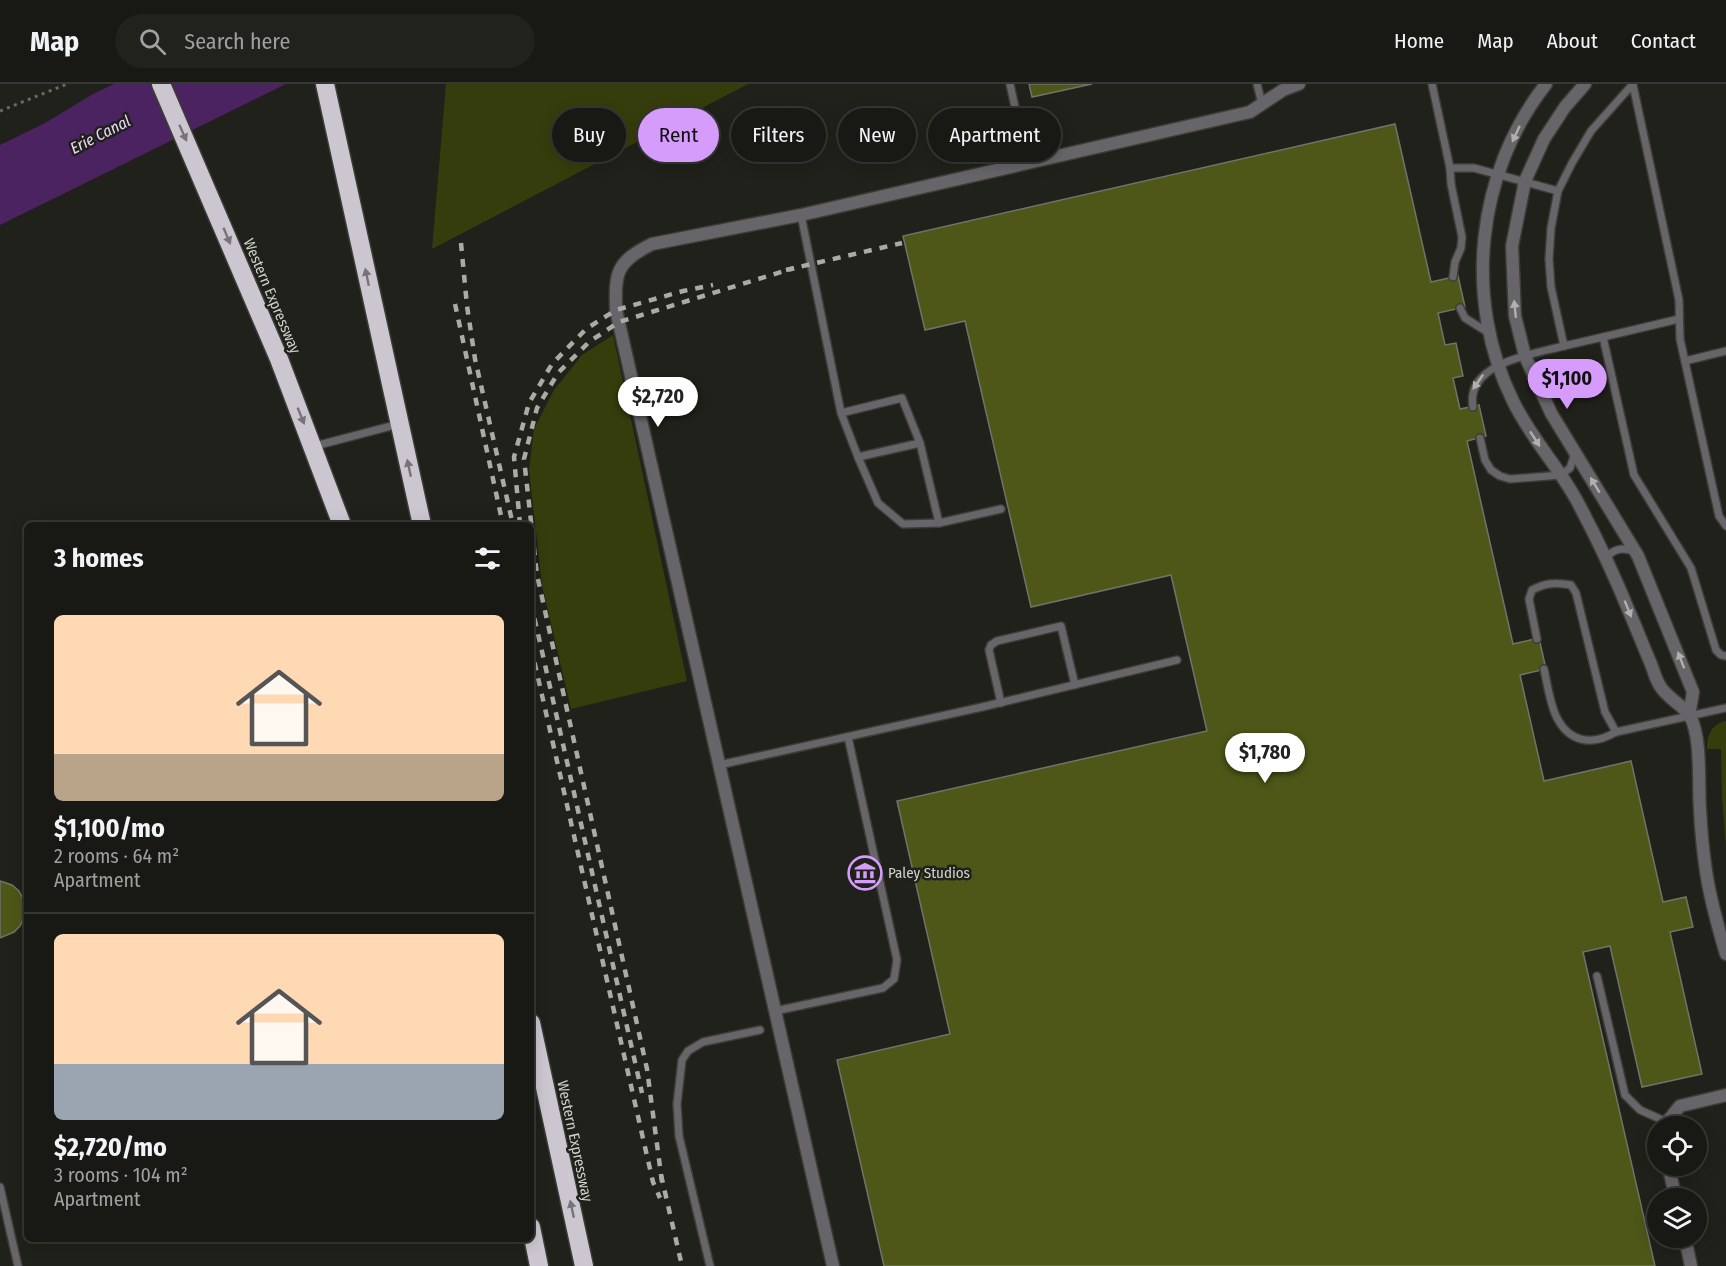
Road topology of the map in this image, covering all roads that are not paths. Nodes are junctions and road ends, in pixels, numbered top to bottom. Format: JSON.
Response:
{"nodes":[{"id":1,"x":161,"y":84,"type":"edge"},
{"id":2,"x":325,"y":84,"type":"edge"},
{"id":3,"x":1010,"y":84,"type":"edge"},
{"id":4,"x":1257,"y":84,"type":"edge"},
{"id":5,"x":1299,"y":84,"type":"edge"},
{"id":6,"x":1432,"y":84,"type":"edge"},
{"id":7,"x":1546,"y":84,"type":"edge"},
{"id":8,"x":1585,"y":84,"type":"edge"},
{"id":9,"x":1633,"y":85,"type":"edge"},
{"id":10,"x":1262,"y":104,"type":"junction"},
{"id":11,"x":1027,"y":163,"type":"junction"},
{"id":12,"x":1450,"y":168,"type":"junction"},
{"id":13,"x":1497,"y":174,"type":"junction"},
{"id":14,"x":1525,"y":181,"type":"junction"},
{"id":15,"x":1558,"y":191,"type":"junction"},
{"id":16,"x":801,"y":215,"type":"junction"},
{"id":17,"x":1453,"y":277,"type":"dead end"},
{"id":18,"x":1460,"y":308,"type":"dead end"},
{"id":19,"x":1679,"y":319,"type":"junction"},
{"id":20,"x":1489,"y":333,"type":"junction"},
{"id":21,"x":1603,"y":337,"type":"junction"},
{"id":22,"x":1564,"y":346,"type":"junction"},
{"id":23,"x":1726,"y":351,"type":"edge"},
{"id":24,"x":1525,"y":356,"type":"junction"},
{"id":25,"x":1685,"y":361,"type":"junction"},
{"id":26,"x":1497,"y":366,"type":"junction"},
{"id":27,"x":1473,"y":407,"type":"dead end"},
{"id":28,"x":842,"y":413,"type":"junction"},
{"id":29,"x":399,"y":424,"type":"junction"},
{"id":30,"x":1480,"y":438,"type":"dead end"},
{"id":31,"x":920,"y":443,"type":"junction"},
{"id":32,"x":313,"y":446,"type":"junction"},
{"id":33,"x":1575,"y":453,"type":"junction"},
{"id":34,"x":858,"y":457,"type":"junction"},
{"id":35,"x":1561,"y":475,"type":"junction"},
{"id":36,"x":1001,"y":509,"type":"dead end"},
{"id":37,"x":341,"y":522,"type":"edge"},
{"id":38,"x":421,"y":522,"type":"edge"},
{"id":39,"x":939,"y":523,"type":"junction"},
{"id":40,"x":1726,"y":526,"type":"edge"},
{"id":41,"x":1636,"y":552,"type":"junction"},
{"id":42,"x":1606,"y":557,"type":"junction"},
{"id":43,"x":1537,"y":639,"type":"dead end"},
{"id":44,"x":1726,"y":656,"type":"edge"},
{"id":45,"x":1177,"y":660,"type":"dead end"},
{"id":46,"x":1544,"y":669,"type":"dead end"},
{"id":47,"x":1075,"y":685,"type":"junction"},
{"id":48,"x":1001,"y":703,"type":"junction"},
{"id":49,"x":1726,"y":708,"type":"edge"},
{"id":50,"x":1689,"y":716,"type":"junction"},
{"id":51,"x":1616,"y":732,"type":"junction"},
{"id":52,"x":848,"y":737,"type":"junction"},
{"id":53,"x":719,"y":765,"type":"junction"},
{"id":54,"x":1726,"y":954,"type":"edge"},
{"id":55,"x":1597,"y":976,"type":"dead end"},
{"id":56,"x":775,"y":1011,"type":"junction"},
{"id":57,"x":760,"y":1030,"type":"dead end"},
{"id":58,"x":534,"y":1037,"type":"edge"},
{"id":59,"x":1726,"y":1095,"type":"edge"},
{"id":60,"x":1652,"y":1116,"type":"edge"},
{"id":61,"x":1673,"y":1116,"type":"edge"},
{"id":62,"x":0,"y":1187,"type":"edge"},
{"id":63,"x":534,"y":1240,"type":"edge"},
{"id":64,"x":1687,"y":1248,"type":"edge"},
{"id":65,"x":18,"y":1266,"type":"edge"},
{"id":66,"x":540,"y":1266,"type":"edge"},
{"id":67,"x":584,"y":1266,"type":"edge"},
{"id":68,"x":710,"y":1266,"type":"edge"},
{"id":69,"x":832,"y":1266,"type":"edge"},
{"id":70,"x":1691,"y":1266,"type":"edge"}],
"edges":[{"from":1,"to":32,"type":"highway","name":"Western Expressway","one_way":true},
{"from":29,"to":2,"type":"highway","one_way":true},
{"from":3,"to":11,"type":"lane"},
{"from":4,"to":10,"type":"lane"},
{"from":5,"to":10,"type":"street"},
{"from":6,"to":12,"type":"lane"},
{"from":7,"to":13,"type":"street","one_way":true},
{"from":8,"to":14,"type":"street"},
{"from":9,"to":15,"type":"lane"},
{"from":9,"to":19,"type":"lane"},
{"from":10,"to":11,"type":"street"},
{"from":11,"to":16,"type":"street"},
{"from":12,"to":13,"type":"lane"},
{"from":12,"to":17,"type":"lane"},
{"from":13,"to":14,"type":"lane"},
{"from":13,"to":20,"type":"street"},
{"from":14,"to":15,"type":"lane"},
{"from":24,"to":14,"type":"street","one_way":true},
{"from":15,"to":22,"type":"lane"},
{"from":16,"to":28,"type":"lane"},
{"from":16,"to":53,"type":"street"},
{"from":18,"to":20,"type":"lane"},
{"from":19,"to":21,"type":"lane"},
{"from":19,"to":25,"type":"lane"},
{"from":20,"to":26,"type":"street"},
{"from":21,"to":22,"type":"lane"},
{"from":21,"to":44,"type":"lane"},
{"from":22,"to":24,"type":"lane"},
{"from":23,"to":25,"type":"lane"},
{"from":24,"to":26,"type":"lane"},
{"from":24,"to":33,"type":"street"},
{"from":25,"to":40,"type":"lane"},
{"from":26,"to":27,"type":"lane","one_way":true},
{"from":26,"to":35,"type":"street","one_way":true},
{"from":28,"to":31,"type":"lane"},
{"from":28,"to":34,"type":"lane"},
{"from":29,"to":32,"type":"lane"},
{"from":38,"to":29,"type":"highway","one_way":true},
{"from":30,"to":35,"type":"lane"},
{"from":31,"to":34,"type":"lane"},
{"from":31,"to":39,"type":"lane"},
{"from":32,"to":37,"type":"highway","name":"Western Expressway"},
{"from":33,"to":35,"type":"lane"},
{"from":41,"to":33,"type":"street","one_way":true},
{"from":34,"to":39,"type":"lane"},
{"from":35,"to":42,"type":"street"},
{"from":36,"to":39,"type":"lane"},
{"from":41,"to":42,"type":"lane"},
{"from":50,"to":41,"type":"street","one_way":true},
{"from":42,"to":50,"type":"street","one_way":true},
{"from":43,"to":51,"type":"lane"},
{"from":45,"to":47,"type":"lane"},
{"from":46,"to":51,"type":"lane"},
{"from":47,"to":48,"type":"lane"},
{"from":47,"to":48,"type":"lane"},
{"from":48,"to":52,"type":"lane"},
{"from":49,"to":50,"type":"lane"},
{"from":50,"to":51,"type":"lane"},
{"from":50,"to":54,"type":"street"},
{"from":52,"to":53,"type":"lane"},
{"from":52,"to":56,"type":"lane"},
{"from":53,"to":56,"type":"street"},
{"from":55,"to":60,"type":"lane"},
{"from":56,"to":69,"type":"street"},
{"from":57,"to":68,"type":"lane"},
{"from":67,"to":58,"type":"highway","name":"Western Expressway","one_way":true},
{"from":59,"to":61,"type":"street"},
{"from":62,"to":65,"type":"lane"},
{"from":63,"to":66,"type":"highway"},
{"from":64,"to":70,"type":"street"}]}
